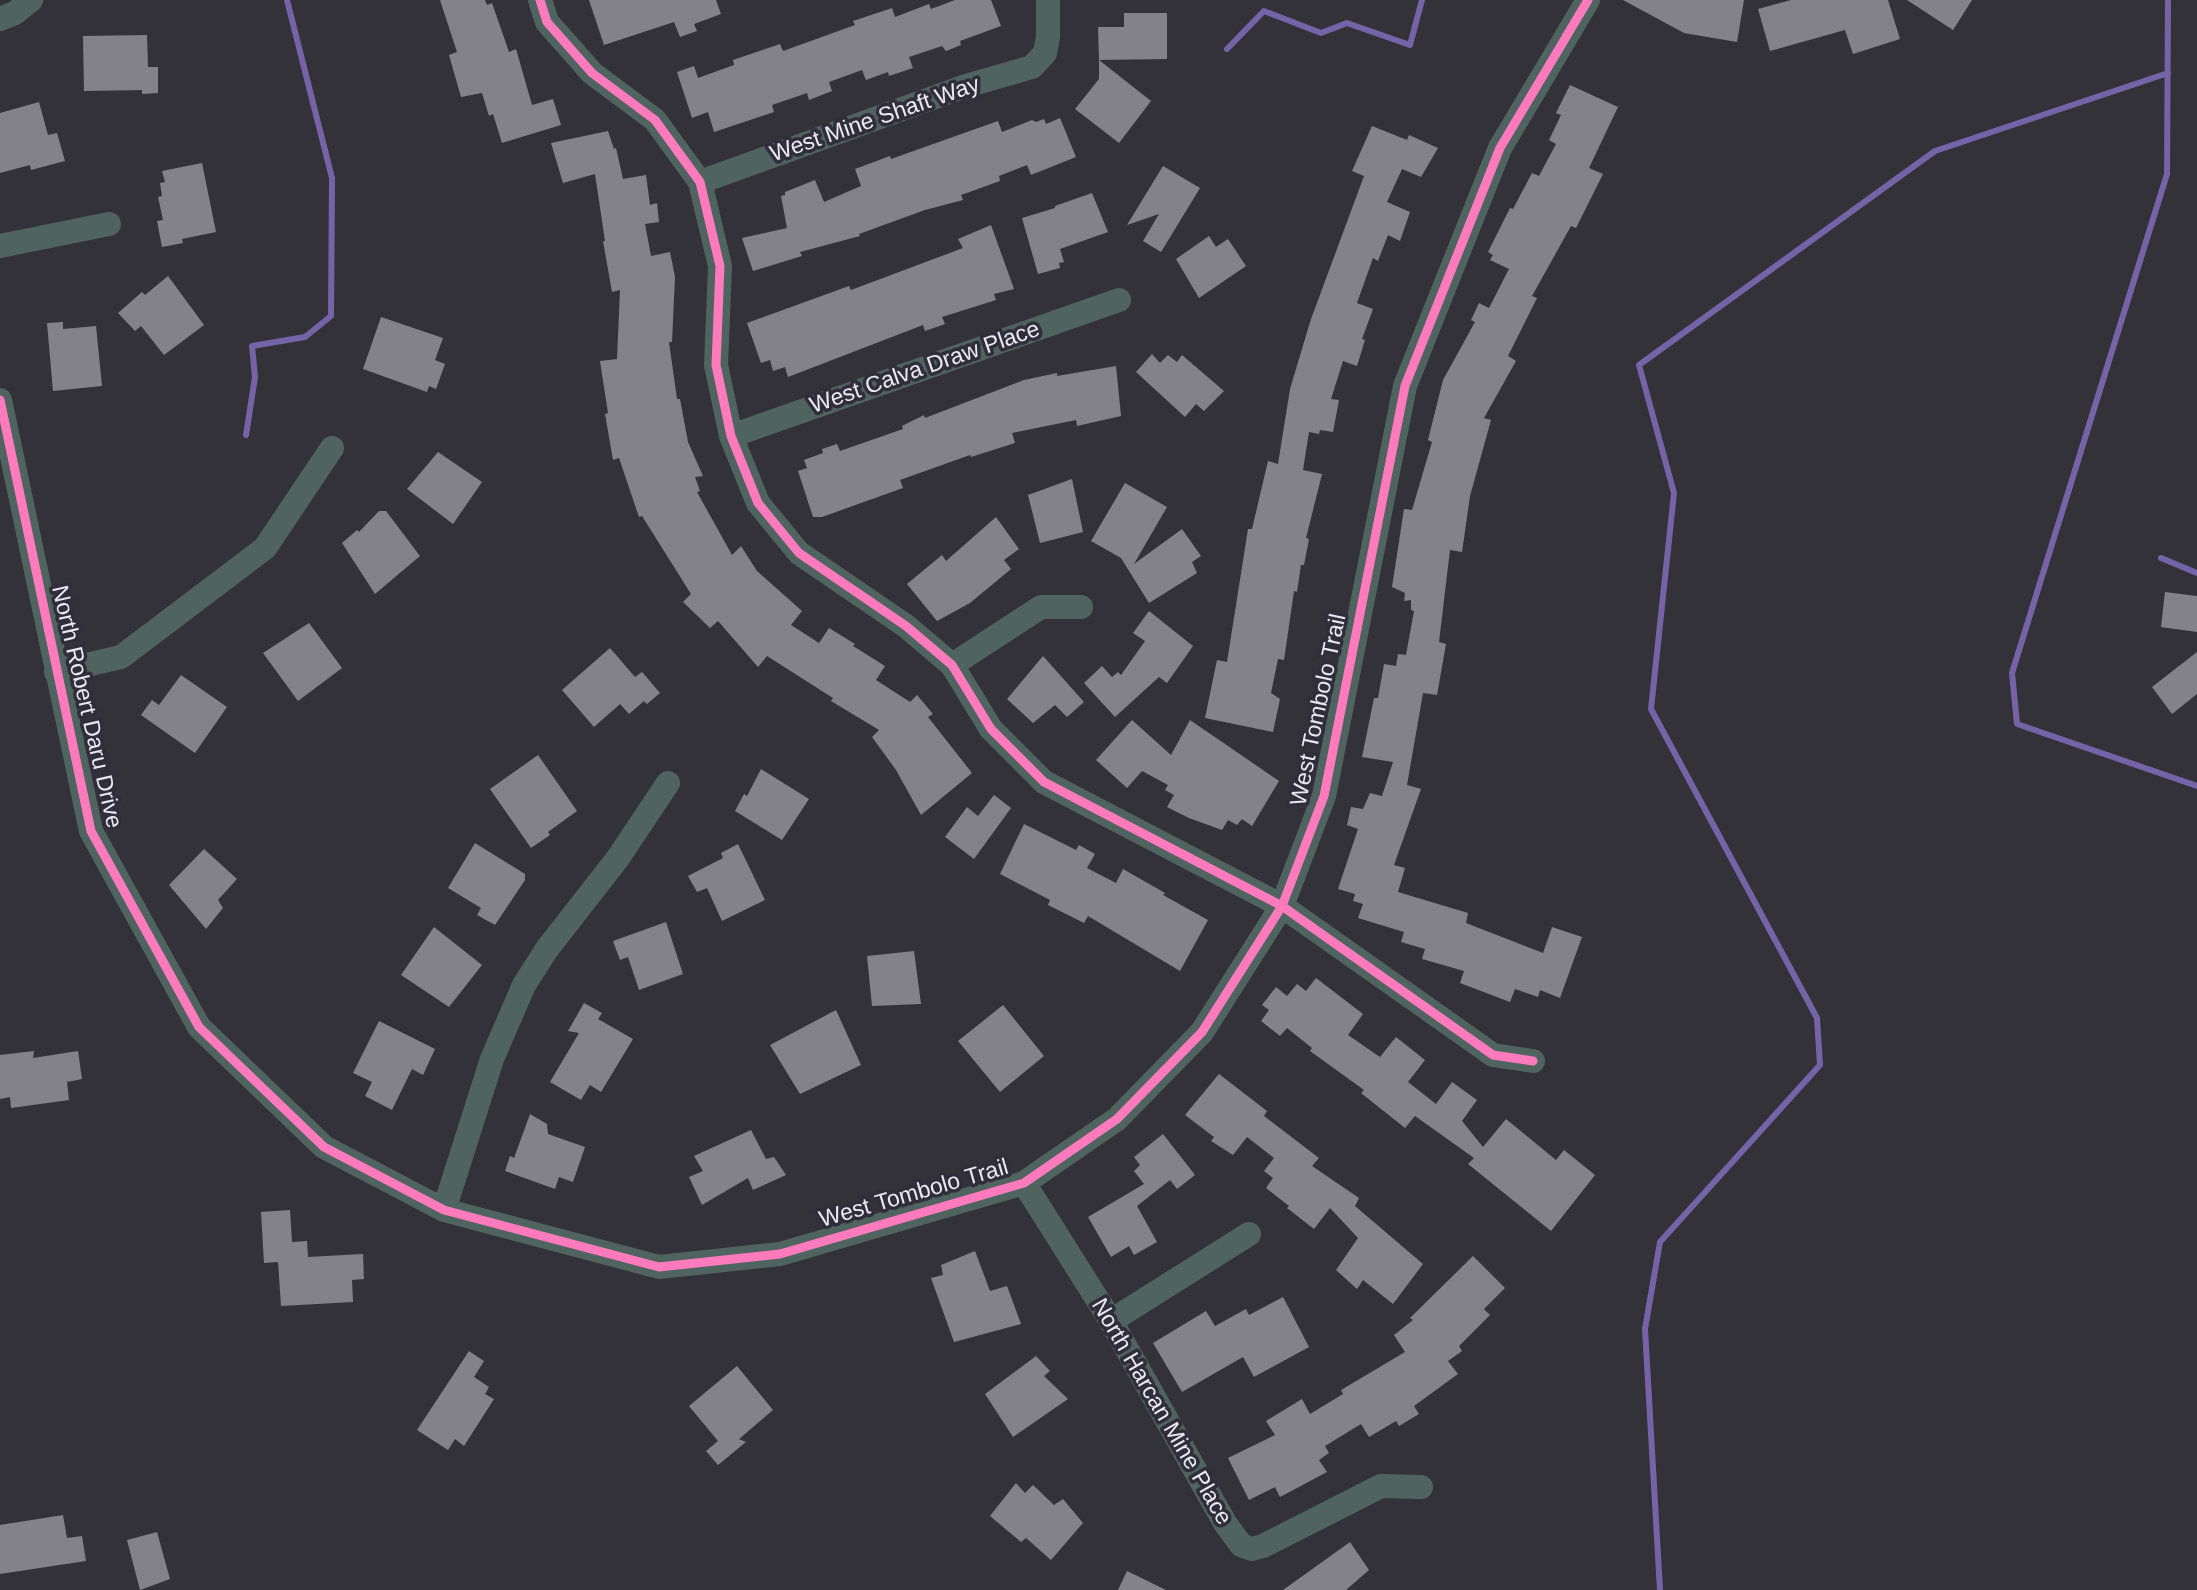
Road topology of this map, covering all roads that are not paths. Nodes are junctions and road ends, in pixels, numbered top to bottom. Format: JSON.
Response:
{"nodes":[{"id":1,"x":31,"y":0,"type":"edge"},
{"id":2,"x":540,"y":0,"type":"edge"},
{"id":3,"x":1048,"y":0,"type":"edge"},
{"id":4,"x":1588,"y":0,"type":"edge"},
{"id":5,"x":0,"y":19,"type":"edge"},
{"id":6,"x":700,"y":182,"type":"junction"},
{"id":7,"x":109,"y":224,"type":"dead end"},
{"id":8,"x":0,"y":246,"type":"edge"},
{"id":9,"x":1118,"y":300,"type":"dead end"},
{"id":10,"x":0,"y":400,"type":"edge"},
{"id":11,"x":731,"y":436,"type":"junction"},
{"id":12,"x":332,"y":448,"type":"dead end"},
{"id":13,"x":1081,"y":607,"type":"dead end"},
{"id":14,"x":952,"y":665,"type":"junction"},
{"id":15,"x":56,"y":672,"type":"junction"},
{"id":16,"x":668,"y":783,"type":"dead end"},
{"id":17,"x":1282,"y":906,"type":"junction"},
{"id":18,"x":1533,"y":1061,"type":"dead end"},
{"id":19,"x":1024,"y":1183,"type":"junction"},
{"id":20,"x":444,"y":1210,"type":"junction"},
{"id":21,"x":1249,"y":1234,"type":"dead end"},
{"id":22,"x":1111,"y":1321,"type":"junction"},
{"id":23,"x":1421,"y":1487,"type":"dead end"}],
"edges":[{"from":1,"to":5,"type":"street"},
{"from":2,"to":6,"type":"street"},
{"from":3,"to":6,"type":"street","name":"West Mine Shaft Way"},
{"from":4,"to":17,"type":"street","name":"West Tombolo Trail"},
{"from":6,"to":11,"type":"street"},
{"from":7,"to":8,"type":"street"},
{"from":9,"to":11,"type":"street","name":"West Calva Draw Place"},
{"from":10,"to":15,"type":"street","name":"North Robert Daru Drive"},
{"from":11,"to":14,"type":"street"},
{"from":12,"to":15,"type":"street"},
{"from":13,"to":14,"type":"street"},
{"from":14,"to":17,"type":"street"},
{"from":15,"to":20,"type":"street","name":"North Robert Daru Drive"},
{"from":16,"to":20,"type":"street"},
{"from":17,"to":18,"type":"street"},
{"from":17,"to":19,"type":"street","name":"West Tombolo Trail"},
{"from":19,"to":20,"type":"street","name":"West Tombolo Trail"},
{"from":19,"to":22,"type":"street","name":"North Harcan Mine Place"},
{"from":21,"to":22,"type":"street"},
{"from":22,"to":23,"type":"street","name":"North Harcan Mine Place"}]}
